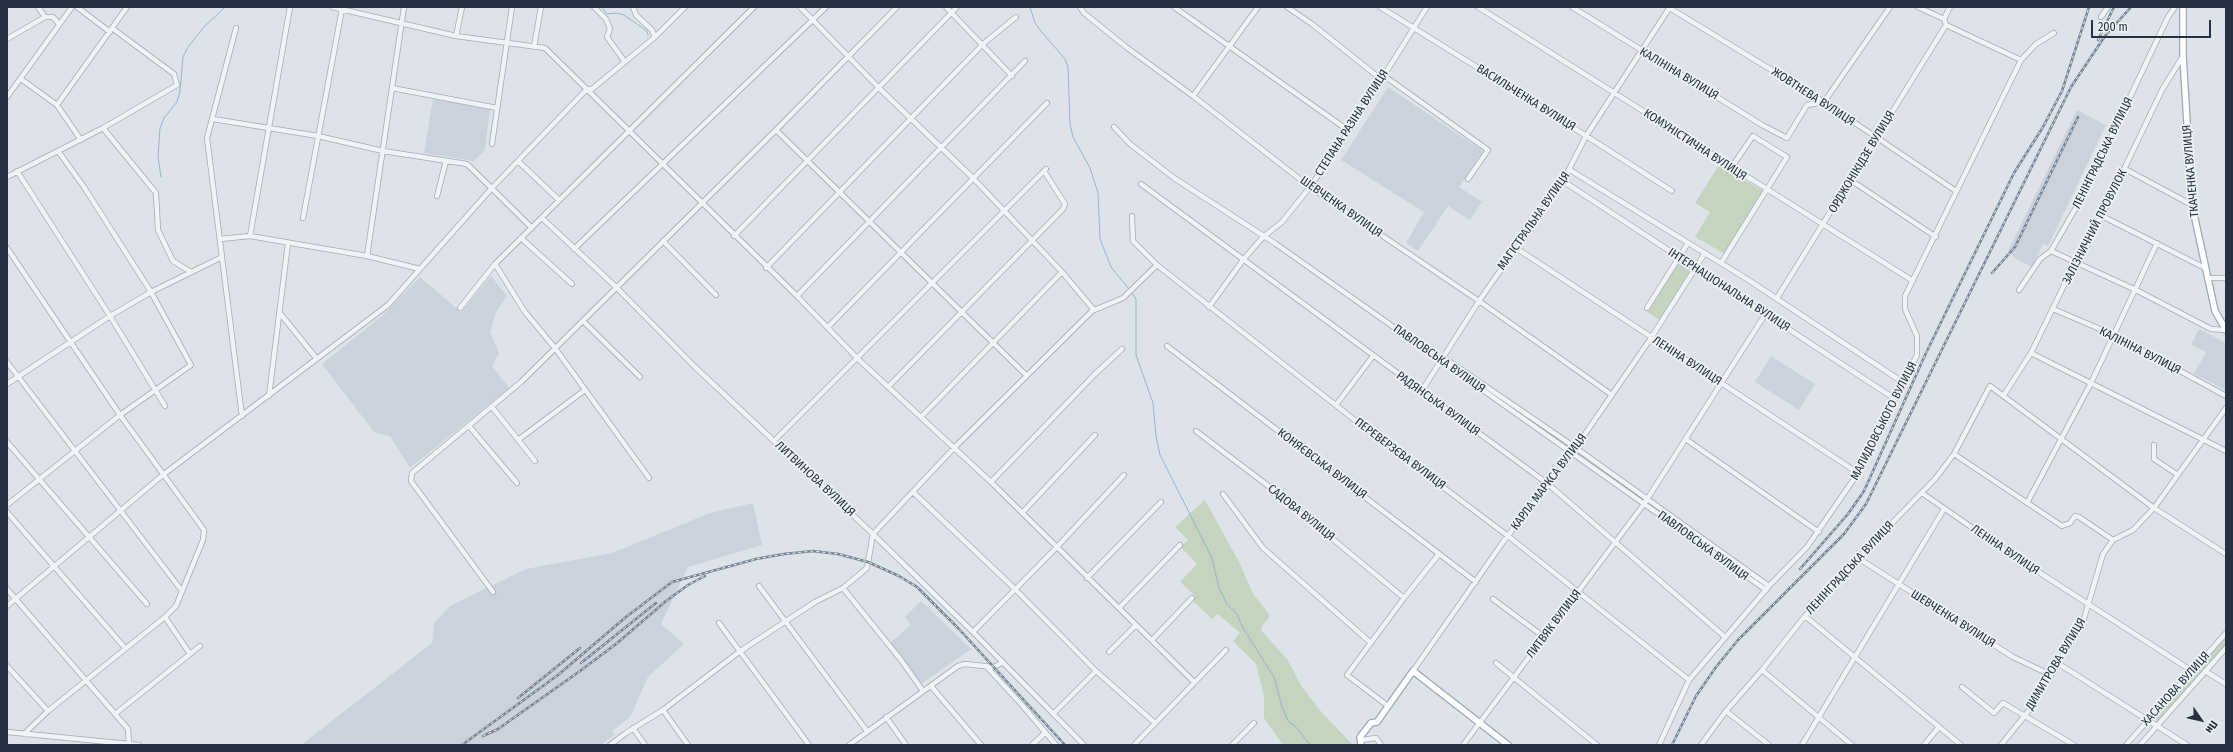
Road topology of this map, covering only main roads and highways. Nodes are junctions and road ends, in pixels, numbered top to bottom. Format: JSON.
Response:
{"nodes":[{"id":1,"x":2182,"y":7,"type":"edge"},
{"id":2,"x":2226,"y":330,"type":"edge"},
{"id":3,"x":1361,"y":743,"type":"edge"},
{"id":4,"x":1508,"y":745,"type":"edge"}],
"edges":[{"from":1,"to":2,"type":"main road","name":"ТКАЧЕНКА ВУЛИЦЯ"},
{"from":3,"to":4,"type":"main road","name":"КАРЛА МАРКСА ВУЛИЦЯ"}]}
